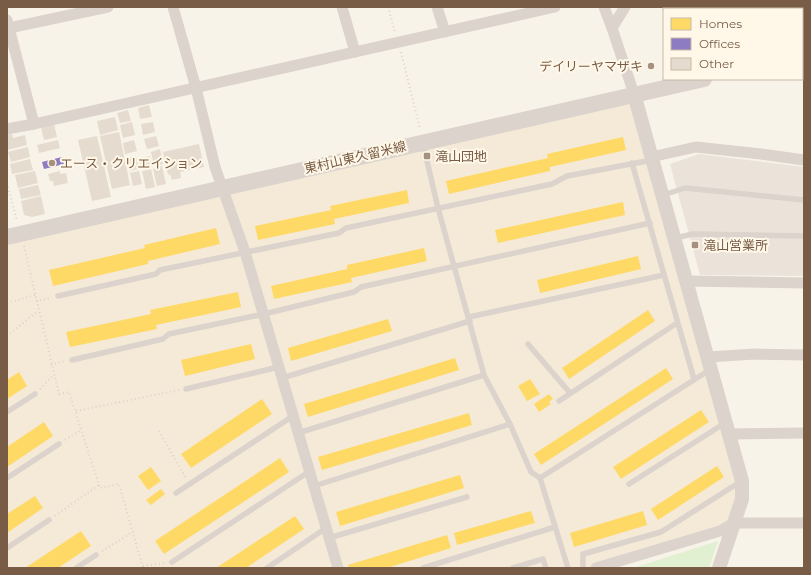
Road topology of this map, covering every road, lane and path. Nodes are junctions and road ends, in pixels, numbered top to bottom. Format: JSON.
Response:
{"nodes":[{"id":1,"x":108,"y":7,"type":"edge"},
{"id":2,"x":173,"y":7,"type":"edge"},
{"id":3,"x":342,"y":7,"type":"edge"},
{"id":4,"x":388,"y":7,"type":"edge"},
{"id":5,"x":437,"y":7,"type":"edge"},
{"id":6,"x":555,"y":7,"type":"edge"},
{"id":7,"x":604,"y":7,"type":"edge"},
{"id":8,"x":626,"y":7,"type":"edge"},
{"id":9,"x":8,"y":24,"type":"edge"},
{"id":10,"x":612,"y":28,"type":"junction"},
{"id":11,"x":445,"y":32,"type":"junction"},
{"id":12,"x":398,"y":42,"type":"junction"},
{"id":13,"x":355,"y":52,"type":"junction"},
{"id":14,"x":699,"y":80,"type":"edge"},
{"id":15,"x":196,"y":88,"type":"junction"},
{"id":16,"x":634,"y":94,"type":"junction"},
{"id":17,"x":34,"y":124,"type":"junction"},
{"id":18,"x":7,"y":129,"type":"edge"},
{"id":19,"x":423,"y":142,"type":"junction"},
{"id":20,"x":651,"y":158,"type":"junction"},
{"id":21,"x":804,"y":160,"type":"edge"},
{"id":22,"x":632,"y":164,"type":"junction"},
{"id":23,"x":7,"y":183,"type":"edge"},
{"id":24,"x":222,"y":188,"type":"junction"},
{"id":25,"x":661,"y":196,"type":"junction"},
{"id":26,"x":804,"y":200,"type":"edge"},
{"id":27,"x":438,"y":208,"type":"junction"},
{"id":28,"x":650,"y":223,"type":"junction"},
{"id":29,"x":14,"y":235,"type":"edge"},
{"id":30,"x":804,"y":236,"type":"edge"},
{"id":31,"x":674,"y":238,"type":"junction"},
{"id":32,"x":246,"y":252,"type":"junction"},
{"id":33,"x":455,"y":266,"type":"junction"},
{"id":34,"x":664,"y":275,"type":"junction"},
{"id":35,"x":686,"y":281,"type":"junction"},
{"id":36,"x":804,"y":283,"type":"edge"},
{"id":37,"x":35,"y":295,"type":"junction"},
{"id":38,"x":58,"y":296,"type":"joint"},
{"id":39,"x":36,"y":301,"type":"junction"},
{"id":40,"x":7,"y":303,"type":"edge"},
{"id":41,"x":38,"y":311,"type":"junction"},
{"id":42,"x":264,"y":314,"type":"junction"},
{"id":43,"x":469,"y":319,"type":"junction"},
{"id":44,"x":677,"y":323,"type":"junction"},
{"id":45,"x":7,"y":336,"type":"edge"},
{"id":46,"x":528,"y":344,"type":"dead end"},
{"id":47,"x":804,"y":355,"type":"edge"},
{"id":48,"x":72,"y":360,"type":"joint"},
{"id":49,"x":709,"y":363,"type":"junction"},
{"id":50,"x":51,"y":365,"type":"junction"},
{"id":51,"x":279,"y":366,"type":"junction"},
{"id":52,"x":54,"y":375,"type":"junction"},
{"id":53,"x":484,"y":375,"type":"junction"},
{"id":54,"x":282,"y":378,"type":"junction"},
{"id":55,"x":694,"y":379,"type":"junction"},
{"id":56,"x":186,"y":389,"type":"joint"},
{"id":57,"x":570,"y":393,"type":"junction"},
{"id":58,"x":35,"y":394,"type":"joint"},
{"id":59,"x":559,"y":401,"type":"dead end"},
{"id":60,"x":76,"y":411,"type":"junction"},
{"id":61,"x":7,"y":412,"type":"edge"},
{"id":62,"x":294,"y":416,"type":"junction"},
{"id":63,"x":510,"y":424,"type":"junction"},
{"id":64,"x":728,"y":428,"type":"junction"},
{"id":65,"x":82,"y":430,"type":"junction"},
{"id":66,"x":159,"y":431,"type":"dead end"},
{"id":67,"x":298,"y":433,"type":"junction"},
{"id":68,"x":804,"y":433,"type":"edge"},
{"id":69,"x":59,"y":444,"type":"joint"},
{"id":70,"x":310,"y":471,"type":"junction"},
{"id":71,"x":7,"y":478,"type":"edge"},
{"id":72,"x":540,"y":478,"type":"junction"},
{"id":73,"x":742,"y":481,"type":"junction"},
{"id":74,"x":99,"y":484,"type":"junction"},
{"id":75,"x":190,"y":484,"type":"junction"},
{"id":76,"x":629,"y":484,"type":"dead end"},
{"id":77,"x":314,"y":486,"type":"junction"},
{"id":78,"x":176,"y":493,"type":"dead end"},
{"id":79,"x":467,"y":497,"type":"dead end"},
{"id":80,"x":49,"y":520,"type":"joint"},
{"id":81,"x":804,"y":523,"type":"edge"},
{"id":82,"x":734,"y":524,"type":"junction"},
{"id":83,"x":555,"y":527,"type":"junction"},
{"id":84,"x":133,"y":532,"type":"junction"},
{"id":85,"x":328,"y":533,"type":"junction"},
{"id":86,"x":7,"y":548,"type":"edge"},
{"id":87,"x":96,"y":555,"type":"joint"},
{"id":88,"x":172,"y":562,"type":"joint"},
{"id":89,"x":143,"y":567,"type":"edge"},
{"id":90,"x":76,"y":568,"type":"edge"},
{"id":91,"x":267,"y":568,"type":"edge"},
{"id":92,"x":338,"y":568,"type":"edge"},
{"id":93,"x":423,"y":568,"type":"edge"},
{"id":94,"x":513,"y":568,"type":"edge"},
{"id":95,"x":546,"y":568,"type":"edge"},
{"id":96,"x":568,"y":568,"type":"edge"},
{"id":97,"x":583,"y":568,"type":"edge"},
{"id":98,"x":596,"y":568,"type":"edge"},
{"id":99,"x":719,"y":568,"type":"edge"}],
"edges":[{"from":1,"to":9,"type":"street"},
{"from":2,"to":15,"type":"street"},
{"from":3,"to":13,"type":"street"},
{"from":4,"to":12,"type":"path"},
{"from":5,"to":11,"type":"street"},
{"from":6,"to":11,"type":"street"},
{"from":7,"to":10,"type":"street"},
{"from":8,"to":10,"type":"street"},
{"from":9,"to":17,"type":"street"},
{"from":10,"to":16,"type":"street"},
{"from":11,"to":12,"type":"street"},
{"from":12,"to":13,"type":"street"},
{"from":12,"to":19,"type":"path"},
{"from":13,"to":15,"type":"street"},
{"from":14,"to":16,"type":"main road","name":"東村山東久留米線"},
{"from":15,"to":17,"type":"street"},
{"from":15,"to":24,"type":"street"},
{"from":16,"to":19,"type":"main road","name":"東村山東久留米線"},
{"from":16,"to":20,"type":"street"},
{"from":17,"to":18,"type":"street"},
{"from":19,"to":24,"type":"main road","name":"東村山東久留米線"},
{"from":19,"to":27,"type":"lane"},
{"from":20,"to":21,"type":"street"},
{"from":20,"to":22,"type":"lane"},
{"from":20,"to":25,"type":"street"},
{"from":22,"to":27,"type":"lane"},
{"from":22,"to":28,"type":"lane"},
{"from":23,"to":29,"type":"path"},
{"from":24,"to":29,"type":"main road","name":"東村山東久留米線"},
{"from":24,"to":32,"type":"street"},
{"from":25,"to":26,"type":"lane"},
{"from":25,"to":31,"type":"street"},
{"from":27,"to":32,"type":"lane"},
{"from":27,"to":33,"type":"lane"},
{"from":28,"to":33,"type":"lane"},
{"from":28,"to":34,"type":"lane"},
{"from":29,"to":37,"type":"path"},
{"from":30,"to":31,"type":"lane"},
{"from":31,"to":35,"type":"street"},
{"from":32,"to":38,"type":"lane"},
{"from":32,"to":42,"type":"street"},
{"from":33,"to":42,"type":"lane"},
{"from":33,"to":43,"type":"lane"},
{"from":34,"to":43,"type":"lane"},
{"from":34,"to":44,"type":"lane"},
{"from":35,"to":36,"type":"street"},
{"from":35,"to":49,"type":"street"},
{"from":37,"to":39,"type":"path"},
{"from":37,"to":40,"type":"path"},
{"from":38,"to":39,"type":"path"},
{"from":39,"to":41,"type":"path"},
{"from":41,"to":45,"type":"path"},
{"from":41,"to":50,"type":"path"},
{"from":42,"to":48,"type":"lane"},
{"from":42,"to":51,"type":"street"},
{"from":43,"to":53,"type":"lane"},
{"from":43,"to":54,"type":"lane"},
{"from":44,"to":55,"type":"lane"},
{"from":44,"to":57,"type":"lane"},
{"from":46,"to":57,"type":"lane"},
{"from":47,"to":49,"type":"street"},
{"from":48,"to":50,"type":"path"},
{"from":49,"to":55,"type":"lane"},
{"from":49,"to":64,"type":"street"},
{"from":50,"to":52,"type":"path"},
{"from":51,"to":54,"type":"street"},
{"from":51,"to":56,"type":"lane"},
{"from":52,"to":58,"type":"path"},
{"from":52,"to":60,"type":"path"},
{"from":53,"to":63,"type":"lane"},
{"from":53,"to":67,"type":"lane"},
{"from":54,"to":62,"type":"street"},
{"from":55,"to":72,"type":"lane"},
{"from":56,"to":60,"type":"path"},
{"from":57,"to":59,"type":"lane"},
{"from":58,"to":61,"type":"lane"},
{"from":60,"to":65,"type":"path"},
{"from":62,"to":67,"type":"street"},
{"from":62,"to":75,"type":"lane"},
{"from":63,"to":72,"type":"lane"},
{"from":63,"to":77,"type":"lane"},
{"from":64,"to":68,"type":"street"},
{"from":64,"to":73,"type":"street"},
{"from":64,"to":76,"type":"lane"},
{"from":65,"to":69,"type":"path"},
{"from":65,"to":74,"type":"path"},
{"from":66,"to":75,"type":"path"},
{"from":67,"to":70,"type":"street"},
{"from":69,"to":71,"type":"lane"},
{"from":70,"to":77,"type":"street"},
{"from":70,"to":88,"type":"lane"},
{"from":72,"to":83,"type":"lane"},
{"from":73,"to":82,"type":"street"},
{"from":73,"to":97,"type":"lane"},
{"from":74,"to":80,"type":"path"},
{"from":74,"to":84,"type":"path"},
{"from":75,"to":78,"type":"lane"},
{"from":77,"to":85,"type":"street"},
{"from":79,"to":85,"type":"lane"},
{"from":80,"to":86,"type":"lane"},
{"from":81,"to":82,"type":"street"},
{"from":82,"to":98,"type":"street"},
{"from":82,"to":99,"type":"street"},
{"from":83,"to":93,"type":"lane"},
{"from":83,"to":96,"type":"lane"},
{"from":84,"to":87,"type":"path"},
{"from":84,"to":89,"type":"path"},
{"from":85,"to":91,"type":"lane"},
{"from":85,"to":92,"type":"street"},
{"from":87,"to":90,"type":"lane"},
{"from":88,"to":89,"type":"path"},
{"from":94,"to":95,"type":"lane"}]}
